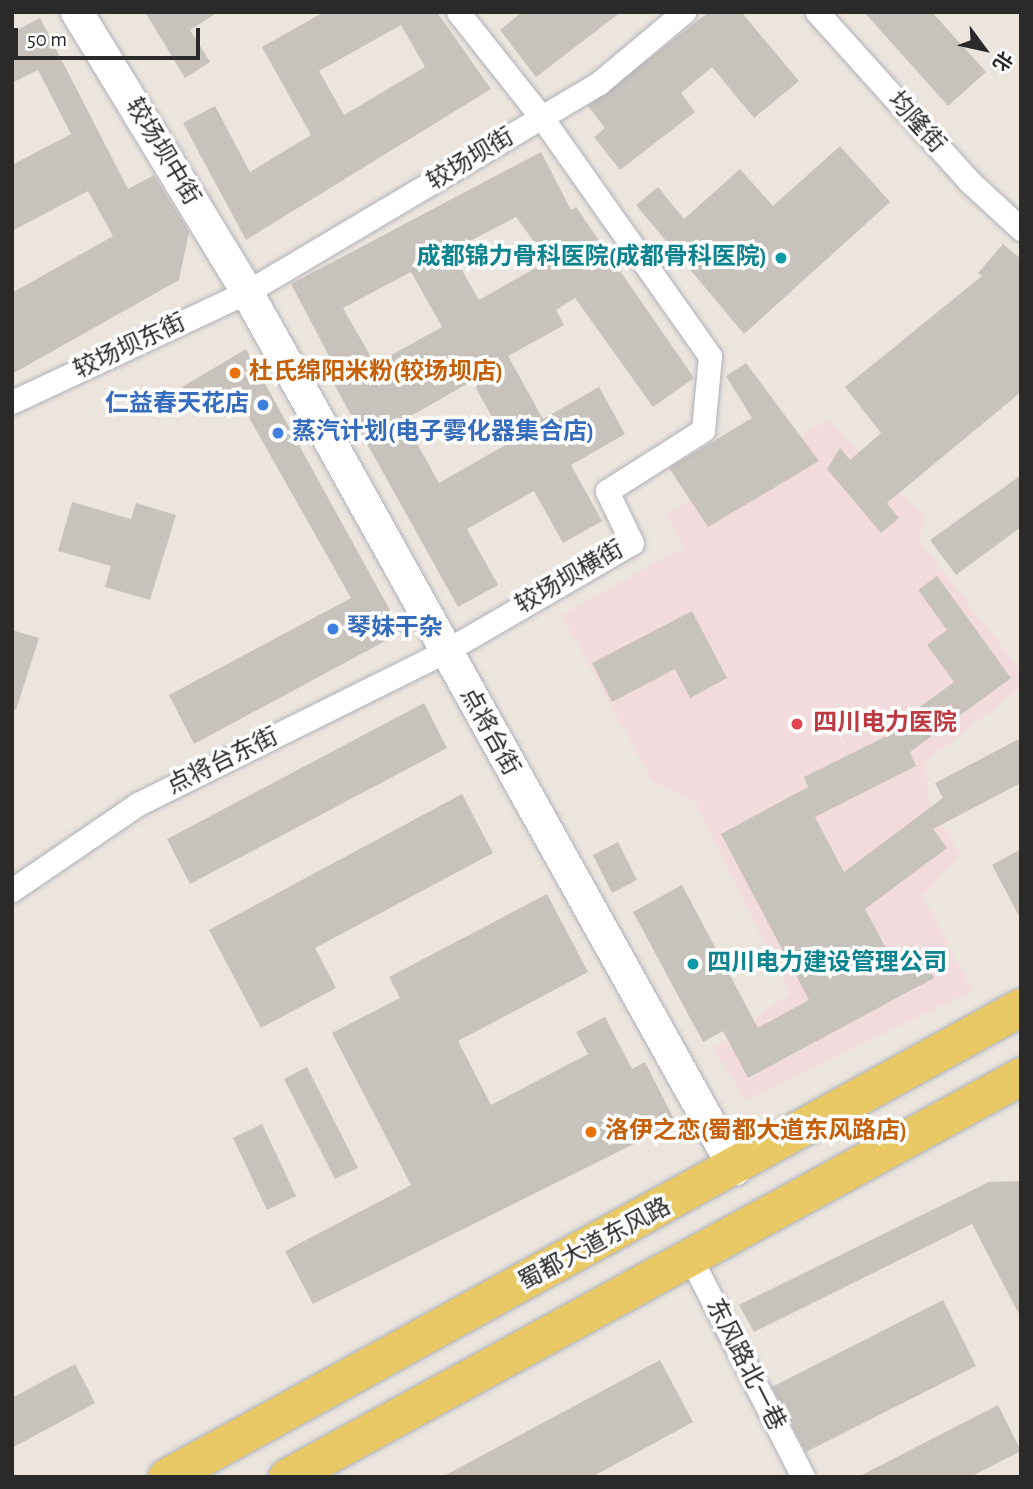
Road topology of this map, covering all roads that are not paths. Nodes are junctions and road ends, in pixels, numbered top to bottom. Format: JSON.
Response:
{"nodes":[{"id":1,"x":77,"y":12,"type":"edge"},
{"id":2,"x":458,"y":12,"type":"edge"},
{"id":3,"x":684,"y":12,"type":"edge"},
{"id":4,"x":817,"y":12,"type":"edge"},
{"id":5,"x":542,"y":118,"type":"junction"},
{"id":6,"x":1021,"y":229,"type":"edge"},
{"id":7,"x":247,"y":292,"type":"junction"},
{"id":8,"x":12,"y":402,"type":"edge"},
{"id":9,"x":444,"y":652,"type":"junction"},
{"id":10,"x":12,"y":890,"type":"edge"},
{"id":11,"x":1021,"y":1007,"type":"edge"},
{"id":12,"x":1021,"y":1076,"type":"edge"},
{"id":13,"x":735,"y":1169,"type":"junction"},
{"id":14,"x":688,"y":1253,"type":"junction"},
{"id":15,"x":166,"y":1477,"type":"edge"},
{"id":16,"x":287,"y":1477,"type":"edge"},
{"id":17,"x":803,"y":1477,"type":"edge"}],
"edges":[{"from":1,"to":7,"type":"street","name":"较场坝中街"},
{"from":2,"to":5,"type":"street"},
{"from":3,"to":5,"type":"street","name":"较场坝街"},
{"from":4,"to":6,"type":"street","name":"均隆街"},
{"from":5,"to":7,"type":"street","name":"较场坝街"},
{"from":5,"to":9,"type":"street","name":"较场坝横街"},
{"from":7,"to":8,"type":"street","name":"较场坝东街"},
{"from":7,"to":9,"type":"street","name":"点将台街"},
{"from":9,"to":10,"type":"street","name":"点将台东街"},
{"from":9,"to":13,"type":"street","name":"点将台街"},
{"from":11,"to":13,"type":"main road","name":"蜀都大道东风路"},
{"from":12,"to":14,"type":"main road","name":"蜀都大道东风路"},
{"from":13,"to":15,"type":"main road","name":"蜀都大道东风路"},
{"from":14,"to":16,"type":"main road","name":"蜀都大道东风路"},
{"from":14,"to":17,"type":"street","name":"东风路北一巷"}]}
